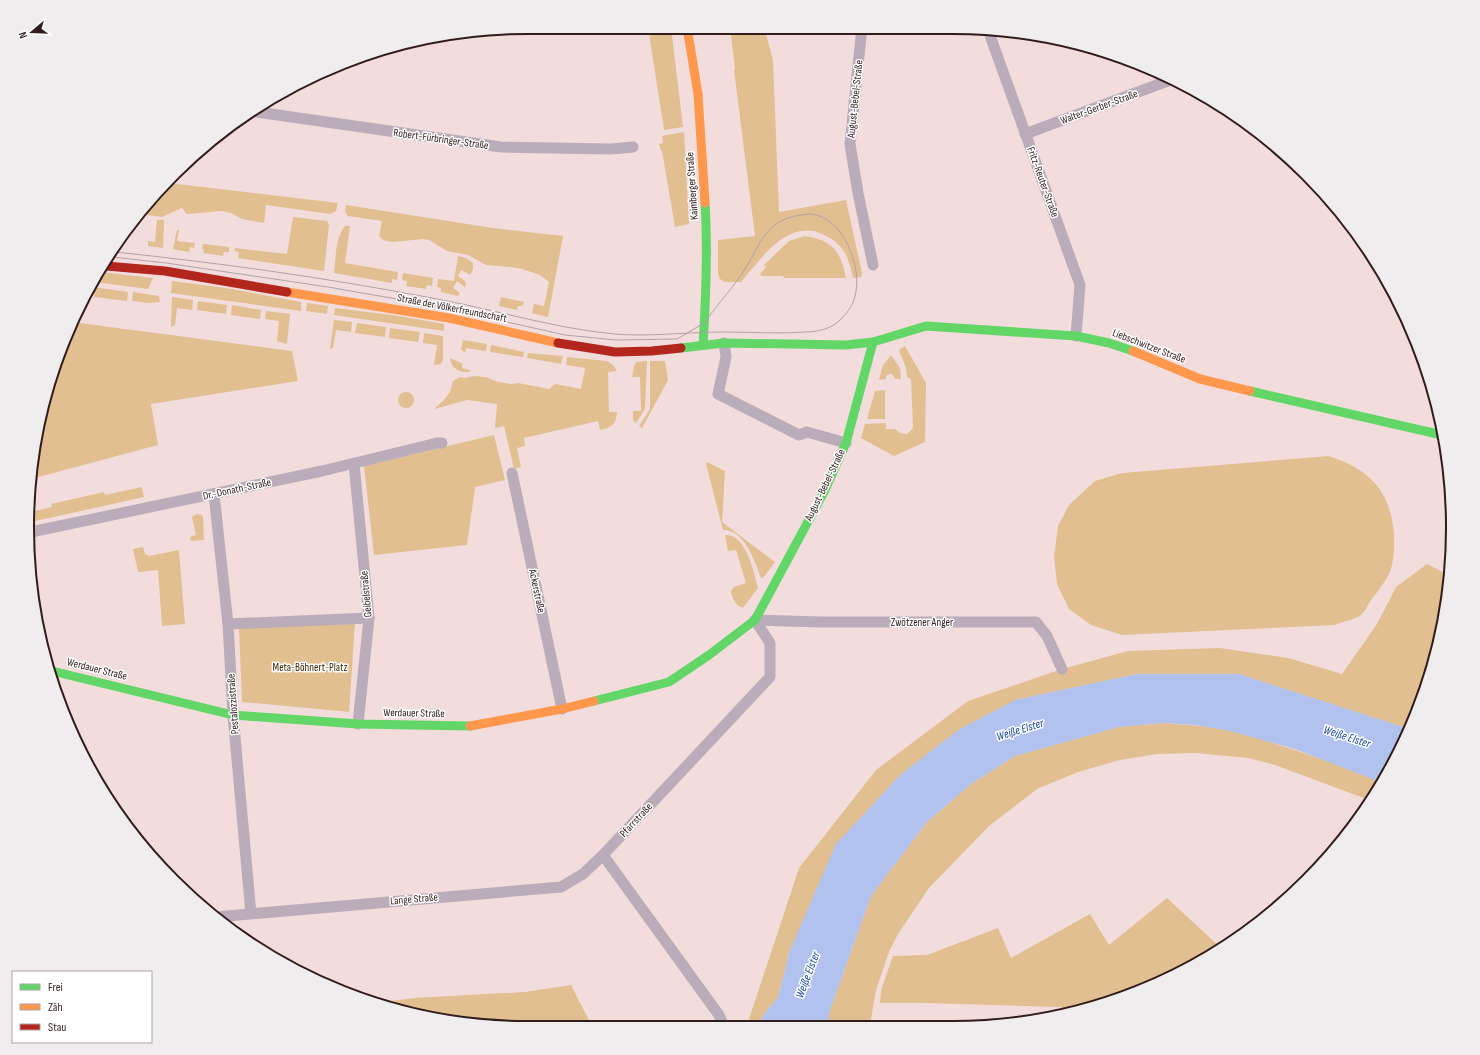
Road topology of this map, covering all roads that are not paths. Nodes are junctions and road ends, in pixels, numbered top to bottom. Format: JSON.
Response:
{"nodes":[{"id":1,"x":688,"y":34,"type":"edge"},
{"id":2,"x":861,"y":34,"type":"edge"},
{"id":3,"x":990,"y":35,"type":"edge"},
{"id":4,"x":1164,"y":82,"type":"edge"},
{"id":5,"x":260,"y":112,"type":"edge"},
{"id":6,"x":1026,"y":134,"type":"junction"},
{"id":7,"x":633,"y":147,"type":"dead end"},
{"id":8,"x":873,"y":265,"type":"dead end"},
{"id":9,"x":109,"y":266,"type":"edge"},
{"id":10,"x":1076,"y":336,"type":"junction"},
{"id":11,"x":874,"y":342,"type":"junction"},
{"id":12,"x":724,"y":343,"type":"junction"},
{"id":13,"x":795,"y":344,"type":"joint"},
{"id":14,"x":703,"y":345,"type":"junction"},
{"id":15,"x":1437,"y":434,"type":"edge"},
{"id":16,"x":442,"y":443,"type":"dead end"},
{"id":17,"x":846,"y":443,"type":"junction"},
{"id":18,"x":354,"y":464,"type":"junction"},
{"id":19,"x":512,"y":473,"type":"dead end"},
{"id":20,"x":214,"y":494,"type":"junction"},
{"id":21,"x":34,"y":531,"type":"edge"},
{"id":22,"x":369,"y":618,"type":"junction"},
{"id":23,"x":755,"y":620,"type":"junction"},
{"id":24,"x":228,"y":624,"type":"junction"},
{"id":25,"x":1062,"y":668,"type":"dead end"},
{"id":26,"x":56,"y":672,"type":"edge"},
{"id":27,"x":562,"y":709,"type":"junction"},
{"id":28,"x":233,"y":715,"type":"junction"},
{"id":29,"x":358,"y":724,"type":"junction"},
{"id":30,"x":603,"y":855,"type":"junction"},
{"id":31,"x":251,"y":914,"type":"junction"},
{"id":32,"x":224,"y":916,"type":"edge"},
{"id":33,"x":722,"y":1021,"type":"edge"}],
"edges":[{"from":1,"to":14,"type":"main road","name":"Kaimberger Straße"},
{"from":2,"to":8,"type":"street","name":"August-Bebel-Straße"},
{"from":3,"to":6,"type":"street","name":"Fritz-Reuter-Straße"},
{"from":4,"to":6,"type":"street","name":"Walter-Gerber-Straße"},
{"from":5,"to":7,"type":"street","name":"Robert-Fürbringer-Straße"},
{"from":6,"to":10,"type":"street","name":"Fritz-Reuter-Straße"},
{"from":9,"to":14,"type":"main road","name":"Straße der Völkerfreundschaft"},
{"from":10,"to":11,"type":"main road","name":"Liebschwitzer Straße"},
{"from":10,"to":15,"type":"main road","name":"Liebschwitzer Straße"},
{"from":11,"to":13,"type":"main road","name":"Liebschwitzer Straße"},
{"from":11,"to":17,"type":"main road","name":"August-Bebel-Straße"},
{"from":12,"to":13,"type":"main road","name":"Straße der Völkerfreundschaft"},
{"from":12,"to":14,"type":"main road","name":"Straße der Völkerfreundschaft"},
{"from":12,"to":17,"type":"street"},
{"from":16,"to":18,"type":"street","name":"Dr.-Donath-Straße"},
{"from":17,"to":23,"type":"main road","name":"August-Bebel-Straße"},
{"from":18,"to":20,"type":"street","name":"Dr.-Donath-Straße"},
{"from":18,"to":22,"type":"street","name":"Geibelstraße"},
{"from":19,"to":27,"type":"street","name":"Ackerstraße"},
{"from":20,"to":21,"type":"street","name":"Dr.-Donath-Straße"},
{"from":20,"to":24,"type":"street","name":"Pestalozzistraße"},
{"from":22,"to":24,"type":"street"},
{"from":22,"to":29,"type":"street","name":"Geibelstraße"},
{"from":23,"to":25,"type":"street","name":"Zwötzener Anger"},
{"from":23,"to":27,"type":"main road","name":"Werdauer Straße"},
{"from":23,"to":30,"type":"street","name":"Pfarrstraße"},
{"from":24,"to":28,"type":"street","name":"Pestalozzistraße"},
{"from":26,"to":28,"type":"main road","name":"Werdauer Straße"},
{"from":27,"to":29,"type":"main road","name":"Werdauer Straße"},
{"from":28,"to":29,"type":"main road","name":"Werdauer Straße"},
{"from":28,"to":31,"type":"street","name":"Pestalozzistraße"},
{"from":30,"to":31,"type":"street","name":"Lange Straße"},
{"from":30,"to":33,"type":"street"},
{"from":31,"to":32,"type":"street","name":"Lange Straße"}]}
